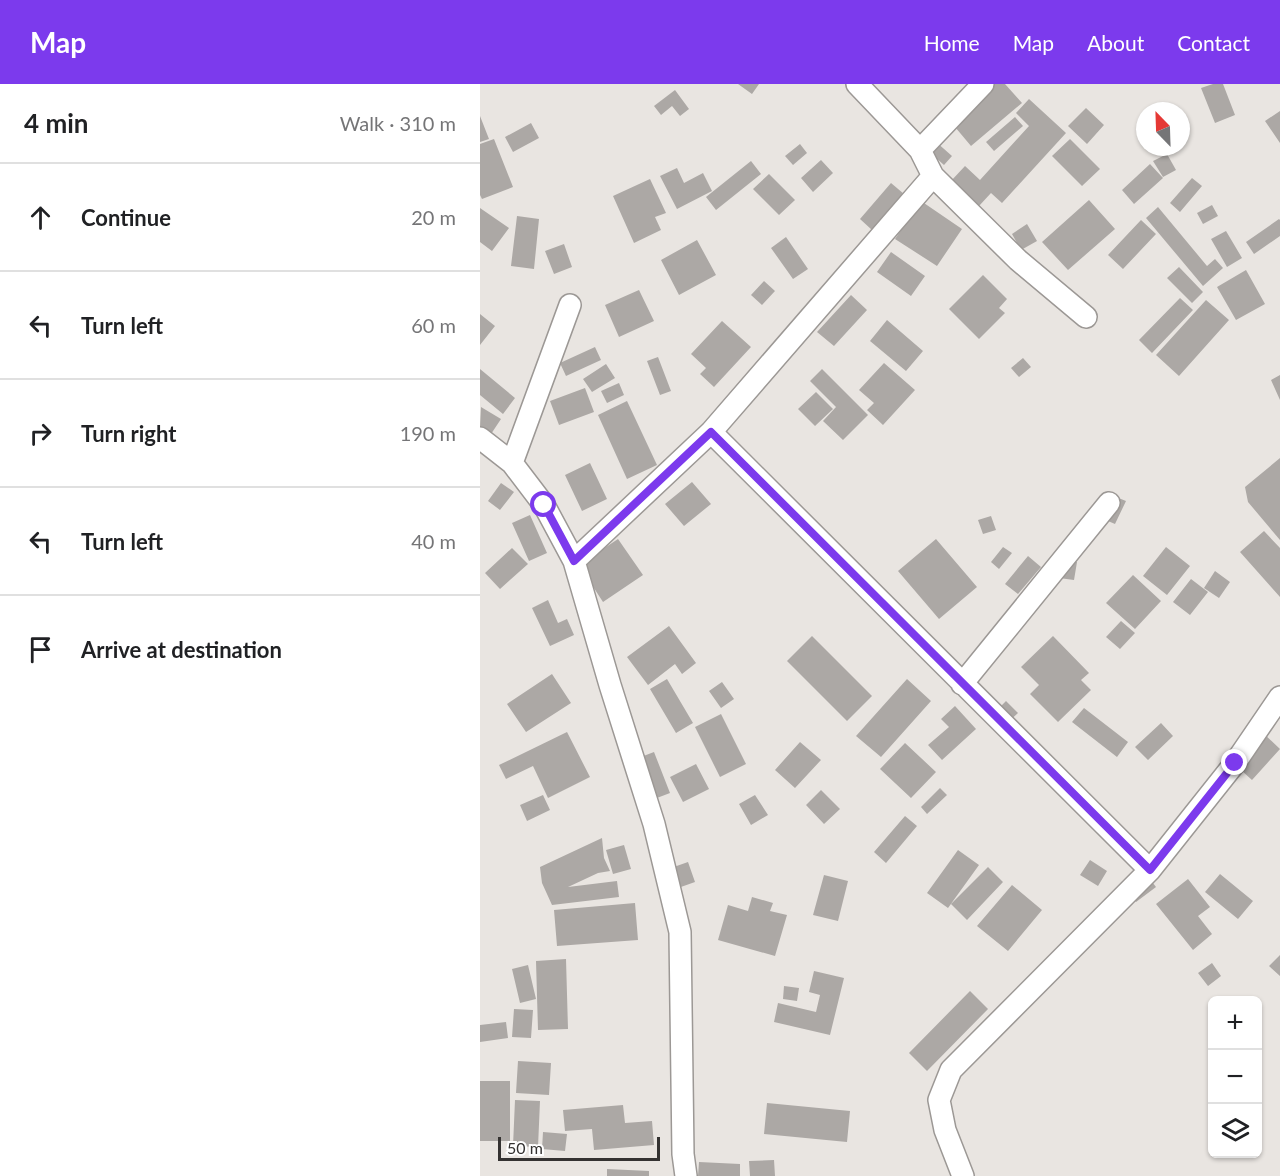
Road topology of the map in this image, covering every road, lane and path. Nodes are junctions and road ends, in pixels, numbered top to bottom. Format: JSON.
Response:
{"nodes":[{"id":1,"x":857,"y":84,"type":"edge"},
{"id":2,"x":983,"y":84,"type":"edge"},
{"id":3,"x":920,"y":150,"type":"junction"},
{"id":4,"x":933,"y":176,"type":"junction"},
{"id":5,"x":570,"y":305,"type":"dead end"},
{"id":6,"x":1086,"y":317,"type":"dead end"},
{"id":7,"x":711,"y":432,"type":"junction"},
{"id":8,"x":480,"y":438,"type":"edge"},
{"id":9,"x":512,"y":463,"type":"junction"},
{"id":10,"x":1109,"y":503,"type":"dead end"},
{"id":11,"x":574,"y":561,"type":"junction"},
{"id":12,"x":963,"y":684,"type":"junction"},
{"id":13,"x":1280,"y":697,"type":"edge"},
{"id":14,"x":1150,"y":870,"type":"junction"},
{"id":15,"x":683,"y":1154,"type":"junction"},
{"id":16,"x":675,"y":1176,"type":"edge"},
{"id":17,"x":686,"y":1176,"type":"edge"},
{"id":18,"x":963,"y":1176,"type":"edge"}],
"edges":[{"from":1,"to":3,"type":"street"},
{"from":2,"to":3,"type":"street"},
{"from":3,"to":4,"type":"street"},
{"from":4,"to":6,"type":"street"},
{"from":4,"to":7,"type":"street"},
{"from":5,"to":9,"type":"street"},
{"from":7,"to":11,"type":"street"},
{"from":7,"to":12,"type":"street"},
{"from":8,"to":9,"type":"street"},
{"from":9,"to":11,"type":"street"},
{"from":10,"to":12,"type":"street"},
{"from":11,"to":15,"type":"street"},
{"from":12,"to":14,"type":"street"},
{"from":13,"to":14,"type":"street"},
{"from":14,"to":18,"type":"street"},
{"from":15,"to":16,"type":"street"},
{"from":15,"to":17,"type":"street"}]}
